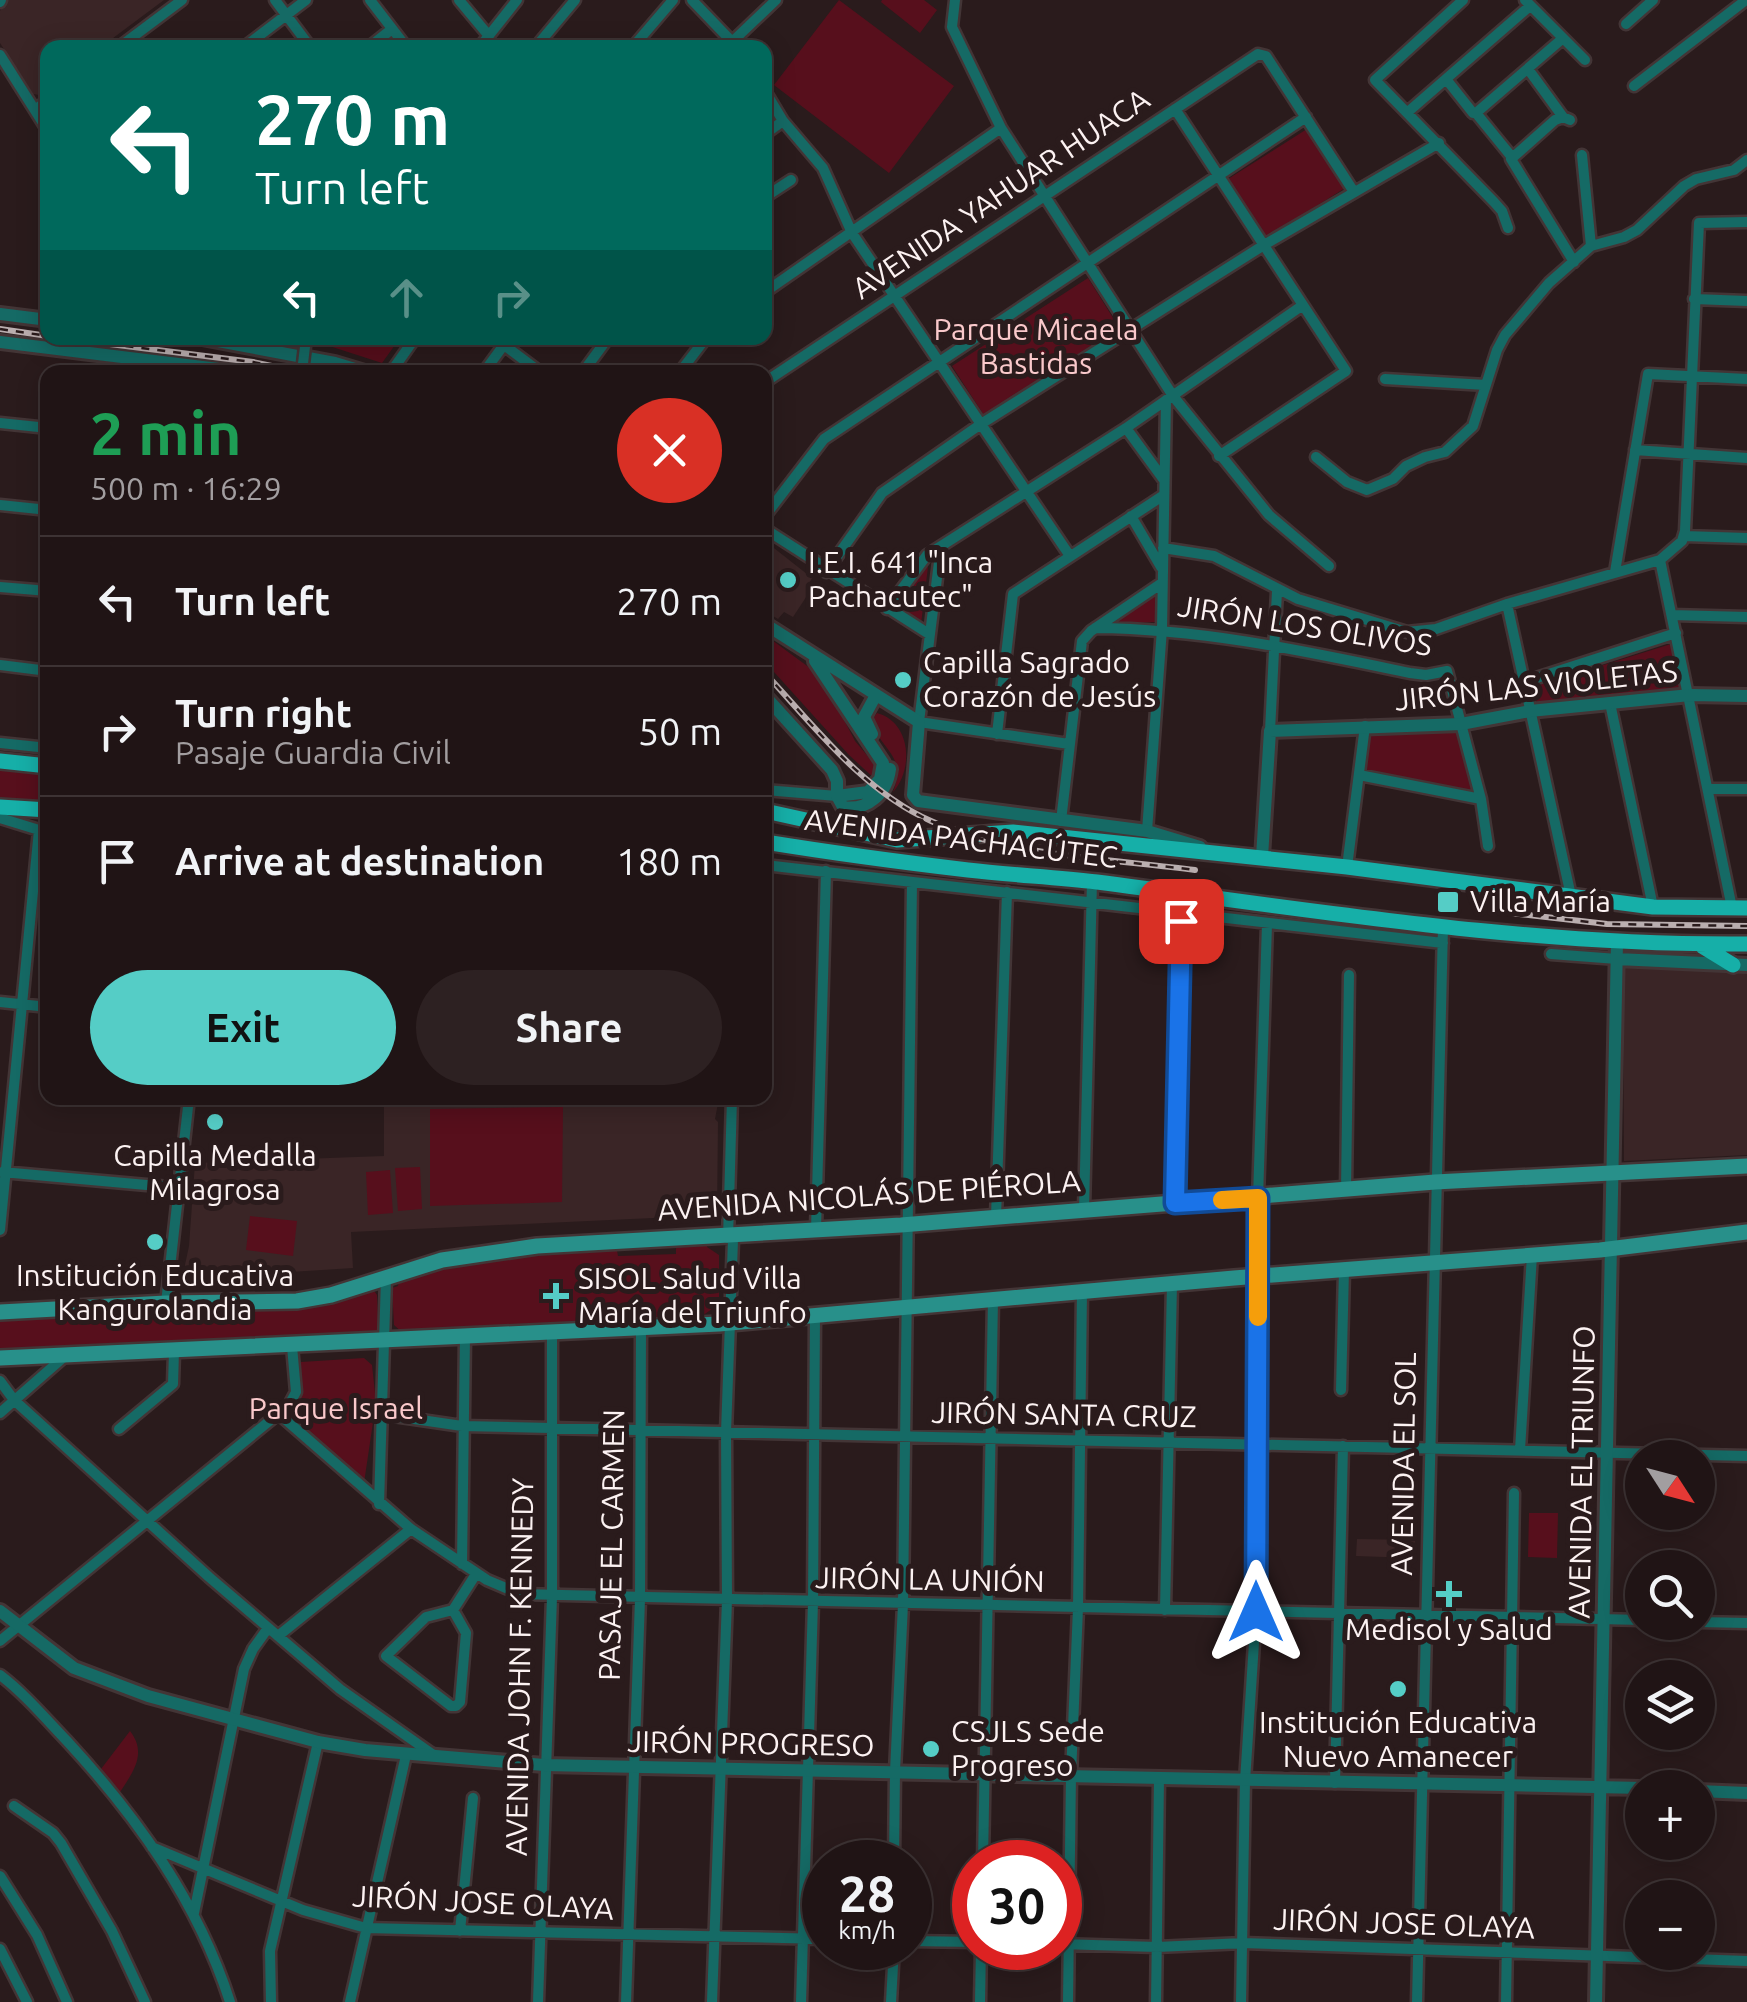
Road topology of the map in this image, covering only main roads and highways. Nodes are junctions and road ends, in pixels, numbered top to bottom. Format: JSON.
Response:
{"nodes":[{"id":1,"x":0,"y":761,"type":"edge"},
{"id":2,"x":40,"y":765,"type":"edge"},
{"id":3,"x":0,"y":807,"type":"edge"},
{"id":4,"x":40,"y":810,"type":"edge"},
{"id":5,"x":772,"y":813,"type":"edge"},
{"id":6,"x":772,"y":843,"type":"edge"},
{"id":7,"x":1740,"y":908,"type":"edge"},
{"id":8,"x":1699,"y":944,"type":"junction"},
{"id":9,"x":1747,"y":944,"type":"edge"},
{"id":10,"x":1740,"y":965,"type":"edge"},
{"id":11,"x":1747,"y":1166,"type":"edge"},
{"id":12,"x":1747,"y":1232,"type":"edge"},
{"id":13,"x":0,"y":1312,"type":"edge"},
{"id":14,"x":0,"y":1358,"type":"edge"}],
"edges":[{"from":1,"to":2,"type":"main road"},
{"from":3,"to":4,"type":"main road"},
{"from":5,"to":7,"type":"main road","name":"AVENIDA PACHACÚTEC"},
{"from":6,"to":8,"type":"main road","name":"AVENIDA PACHACÚTEC"},
{"from":8,"to":9,"type":"main road","name":"AVENIDA PACHACÚTEC"},
{"from":8,"to":10,"type":"main road"},
{"from":11,"to":13,"type":"main road","name":"AVENIDA NICOLÁS DE PIÉROLA"},
{"from":12,"to":14,"type":"main road"}]}
